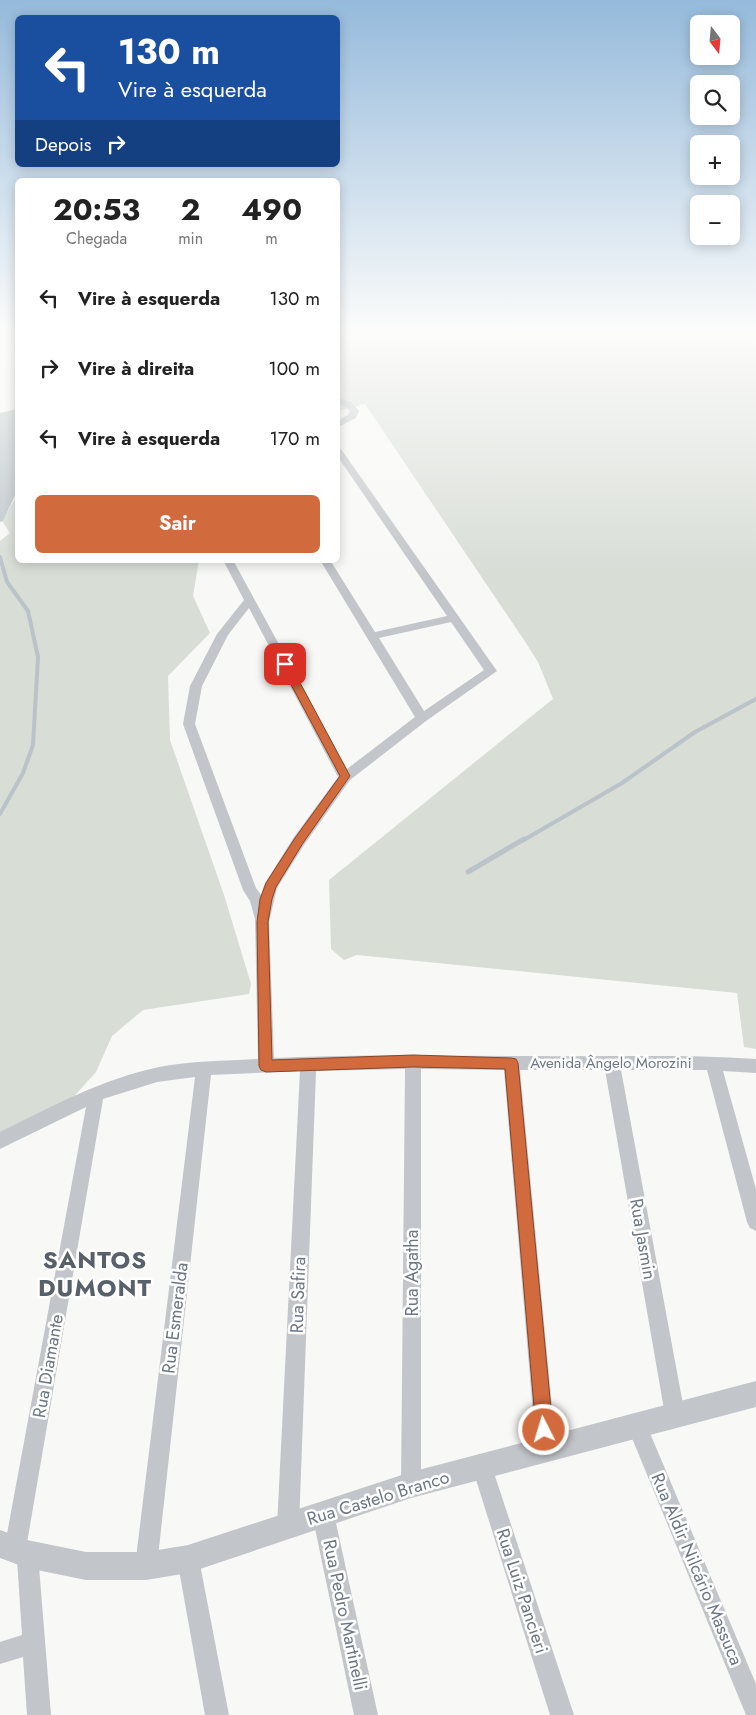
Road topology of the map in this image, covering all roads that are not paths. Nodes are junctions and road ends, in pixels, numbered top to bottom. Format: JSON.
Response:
{"nodes":[{"id":1,"x":354,"y":413,"type":"edge"},
{"id":2,"x":340,"y":423,"type":"edge"},
{"id":3,"x":340,"y":454,"type":"edge"},
{"id":4,"x":230,"y":563,"type":"edge"},
{"id":5,"x":327,"y":563,"type":"edge"},
{"id":6,"x":250,"y":600,"type":"junction"},
{"id":7,"x":454,"y":618,"type":"junction"},
{"id":8,"x":372,"y":636,"type":"junction"},
{"id":9,"x":422,"y":718,"type":"junction"},
{"id":10,"x":345,"y":776,"type":"junction"},
{"id":11,"x":262,"y":922,"type":"junction"},
{"id":12,"x":413,"y":1061,"type":"junction"},
{"id":13,"x":612,"y":1062,"type":"junction"},
{"id":14,"x":713,"y":1062,"type":"junction"},
{"id":15,"x":308,"y":1063,"type":"junction"},
{"id":16,"x":511,"y":1063,"type":"junction"},
{"id":17,"x":266,"y":1066,"type":"junction"},
{"id":18,"x":756,"y":1066,"type":"edge"},
{"id":19,"x":204,"y":1069,"type":"junction"},
{"id":20,"x":96,"y":1094,"type":"junction"},
{"id":21,"x":0,"y":1140,"type":"edge"},
{"id":22,"x":756,"y":1222,"type":"edge"},
{"id":23,"x":755,"y":1396,"type":"edge"},
{"id":24,"x":675,"y":1415,"type":"junction"},
{"id":25,"x":637,"y":1426,"type":"junction"},
{"id":26,"x":546,"y":1449,"type":"junction"},
{"id":27,"x":482,"y":1466,"type":"junction"},
{"id":28,"x":411,"y":1485,"type":"junction"},
{"id":29,"x":323,"y":1514,"type":"junction"},
{"id":30,"x":288,"y":1526,"type":"junction"},
{"id":31,"x":14,"y":1549,"type":"edge"},
{"id":32,"x":188,"y":1559,"type":"junction"},
{"id":33,"x":146,"y":1566,"type":"junction"},
{"id":34,"x":34,"y":1643,"type":"junction"},
{"id":35,"x":0,"y":1654,"type":"edge"},
{"id":36,"x":756,"y":1712,"type":"edge"},
{"id":37,"x":39,"y":1715,"type":"edge"},
{"id":38,"x":217,"y":1715,"type":"edge"},
{"id":39,"x":366,"y":1715,"type":"edge"},
{"id":40,"x":562,"y":1715,"type":"edge"}],
"edges":[{"from":1,"to":2,"type":"street"},
{"from":3,"to":7,"type":"street"},
{"from":4,"to":6,"type":"street"},
{"from":5,"to":8,"type":"street"},
{"from":6,"to":10,"type":"street"},
{"from":6,"to":11,"type":"street"},
{"from":7,"to":8,"type":"street"},
{"from":7,"to":9,"type":"street"},
{"from":8,"to":9,"type":"street"},
{"from":9,"to":10,"type":"street"},
{"from":10,"to":11,"type":"street"},
{"from":11,"to":17,"type":"street"},
{"from":12,"to":15,"type":"street","name":"Avenida Ângelo Morozini"},
{"from":12,"to":16,"type":"street","name":"Avenida Ângelo Morozini"},
{"from":12,"to":28,"type":"street","name":"Rua Agatha"},
{"from":13,"to":14,"type":"street","name":"Avenida Ângelo Morozini"},
{"from":13,"to":16,"type":"street","name":"Avenida Ângelo Morozini"},
{"from":13,"to":24,"type":"street","name":"Rua Jasmin"},
{"from":14,"to":18,"type":"street","name":"Avenida Ângelo Morozini"},
{"from":14,"to":22,"type":"street"},
{"from":15,"to":17,"type":"street","name":"Avenida Ângelo Morozini"},
{"from":15,"to":30,"type":"street","name":"Rua Safira"},
{"from":16,"to":26,"type":"street"},
{"from":17,"to":19,"type":"street","name":"Avenida Ângelo Morozini"},
{"from":19,"to":20,"type":"street","name":"Avenida Ângelo Morozini"},
{"from":19,"to":33,"type":"street","name":"Rua Esmeralda"},
{"from":20,"to":21,"type":"street","name":"Avenida Ângelo Morozini"},
{"from":20,"to":31,"type":"street","name":"Rua Diamante"},
{"from":23,"to":24,"type":"street","name":"Rua Castelo Branco"},
{"from":24,"to":25,"type":"street","name":"Rua Castelo Branco"},
{"from":25,"to":26,"type":"street","name":"Rua Castelo Branco"},
{"from":25,"to":36,"type":"street","name":"Rua Aldir Nilcário Massuca"},
{"from":26,"to":27,"type":"street","name":"Rua Castelo Branco"},
{"from":27,"to":28,"type":"street","name":"Rua Castelo Branco"},
{"from":27,"to":40,"type":"street","name":"Rua Luiz Pancieri"},
{"from":28,"to":29,"type":"street","name":"Rua Castelo Branco"},
{"from":29,"to":30,"type":"street","name":"Rua Castelo Branco"},
{"from":29,"to":39,"type":"street","name":"Rua Pedro Martinelli"},
{"from":30,"to":32,"type":"street","name":"Rua Castelo Branco"},
{"from":31,"to":33,"type":"street","name":"Rua Castelo Branco"},
{"from":31,"to":34,"type":"street","name":"Rua Diamante"},
{"from":32,"to":33,"type":"street","name":"Rua Castelo Branco"},
{"from":32,"to":38,"type":"street"},
{"from":34,"to":35,"type":"street"},
{"from":34,"to":37,"type":"street","name":"Rua Diamante"}]}
